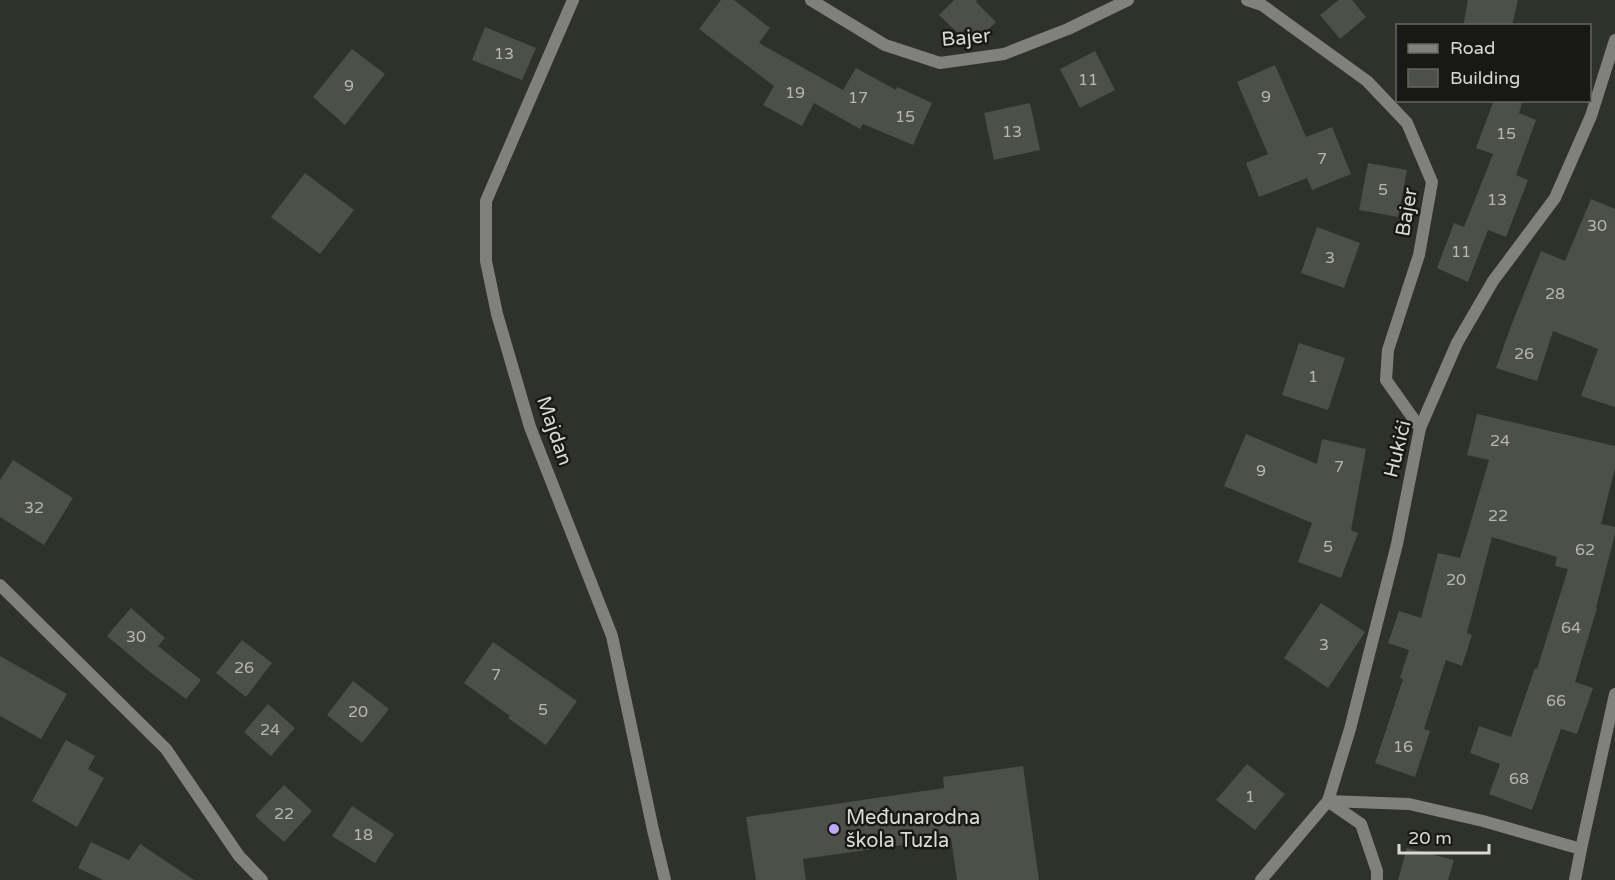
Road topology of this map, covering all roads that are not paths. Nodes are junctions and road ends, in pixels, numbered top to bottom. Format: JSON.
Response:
{"nodes":[{"id":1,"x":573,"y":0,"type":"edge"},
{"id":2,"x":811,"y":0,"type":"edge"},
{"id":3,"x":1128,"y":0,"type":"edge"},
{"id":4,"x":1247,"y":0,"type":"edge"},
{"id":5,"x":1615,"y":40,"type":"edge"},
{"id":6,"x":1420,"y":428,"type":"junction"},
{"id":7,"x":0,"y":585,"type":"edge"},
{"id":8,"x":1615,"y":694,"type":"edge"},
{"id":9,"x":1328,"y":801,"type":"junction"},
{"id":10,"x":1581,"y":849,"type":"junction"},
{"id":11,"x":262,"y":880,"type":"edge"},
{"id":12,"x":665,"y":880,"type":"edge"},
{"id":13,"x":1261,"y":880,"type":"edge"},
{"id":14,"x":1377,"y":880,"type":"edge"},
{"id":15,"x":1575,"y":880,"type":"edge"}],
"edges":[{"from":1,"to":12,"type":"street","name":"Majdan"},
{"from":2,"to":3,"type":"street","name":"Bajer"},
{"from":4,"to":6,"type":"street","name":"Bajer"},
{"from":5,"to":6,"type":"street","name":"Hukići"},
{"from":6,"to":9,"type":"street","name":"Hukići"},
{"from":7,"to":11,"type":"street"},
{"from":8,"to":10,"type":"street"},
{"from":9,"to":10,"type":"street"},
{"from":9,"to":13,"type":"street","name":"Hukići"},
{"from":9,"to":14,"type":"street"},
{"from":10,"to":15,"type":"street"}]}
